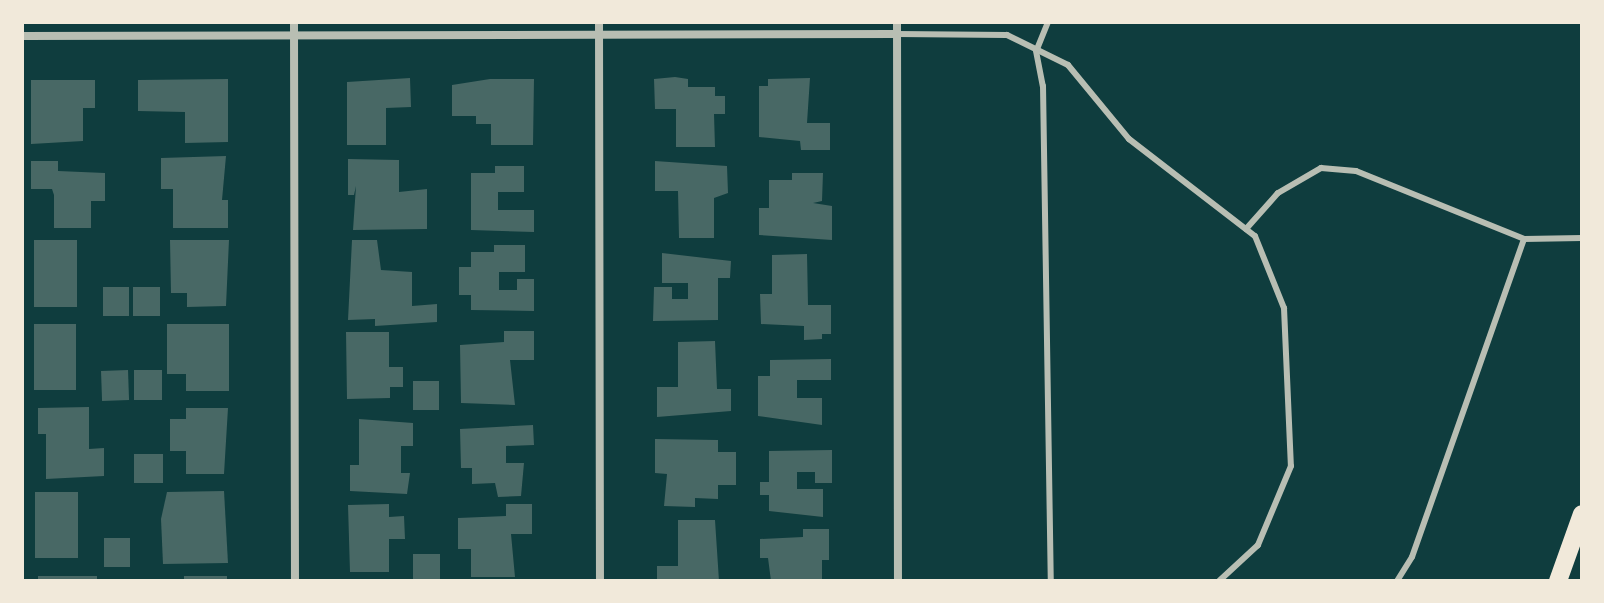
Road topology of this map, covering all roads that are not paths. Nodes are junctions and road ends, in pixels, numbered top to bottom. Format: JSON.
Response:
{"nodes":[{"id":1,"x":294,"y":22,"type":"edge"},
{"id":2,"x":599,"y":22,"type":"edge"},
{"id":3,"x":897,"y":22,"type":"edge"},
{"id":4,"x":1048,"y":22,"type":"edge"},
{"id":5,"x":897,"y":34,"type":"junction"},
{"id":6,"x":294,"y":35,"type":"junction"},
{"id":7,"x":599,"y":35,"type":"junction"},
{"id":8,"x":22,"y":36,"type":"edge"},
{"id":9,"x":1036,"y":51,"type":"junction"},
{"id":10,"x":1246,"y":229,"type":"junction"},
{"id":11,"x":1582,"y":238,"type":"edge"},
{"id":12,"x":1524,"y":239,"type":"junction"},
{"id":13,"x":1582,"y":514,"type":"edge"},
{"id":14,"x":295,"y":581,"type":"edge"},
{"id":15,"x":600,"y":581,"type":"edge"},
{"id":16,"x":898,"y":581,"type":"edge"},
{"id":17,"x":1051,"y":581,"type":"edge"},
{"id":18,"x":1219,"y":581,"type":"edge"},
{"id":19,"x":1397,"y":581,"type":"edge"},
{"id":20,"x":1558,"y":581,"type":"edge"}],
"edges":[{"from":1,"to":6,"type":"street"},
{"from":2,"to":7,"type":"street"},
{"from":3,"to":5,"type":"street"},
{"from":4,"to":9,"type":"lane"},
{"from":5,"to":7,"type":"street"},
{"from":5,"to":9,"type":"lane"},
{"from":5,"to":16,"type":"street"},
{"from":6,"to":7,"type":"street"},
{"from":6,"to":8,"type":"street"},
{"from":6,"to":14,"type":"street"},
{"from":7,"to":15,"type":"street"},
{"from":9,"to":10,"type":"lane"},
{"from":9,"to":17,"type":"lane"},
{"from":10,"to":12,"type":"lane"},
{"from":10,"to":18,"type":"lane"},
{"from":11,"to":12,"type":"lane"},
{"from":12,"to":19,"type":"lane"},
{"from":13,"to":20,"type":"main road"}]}
